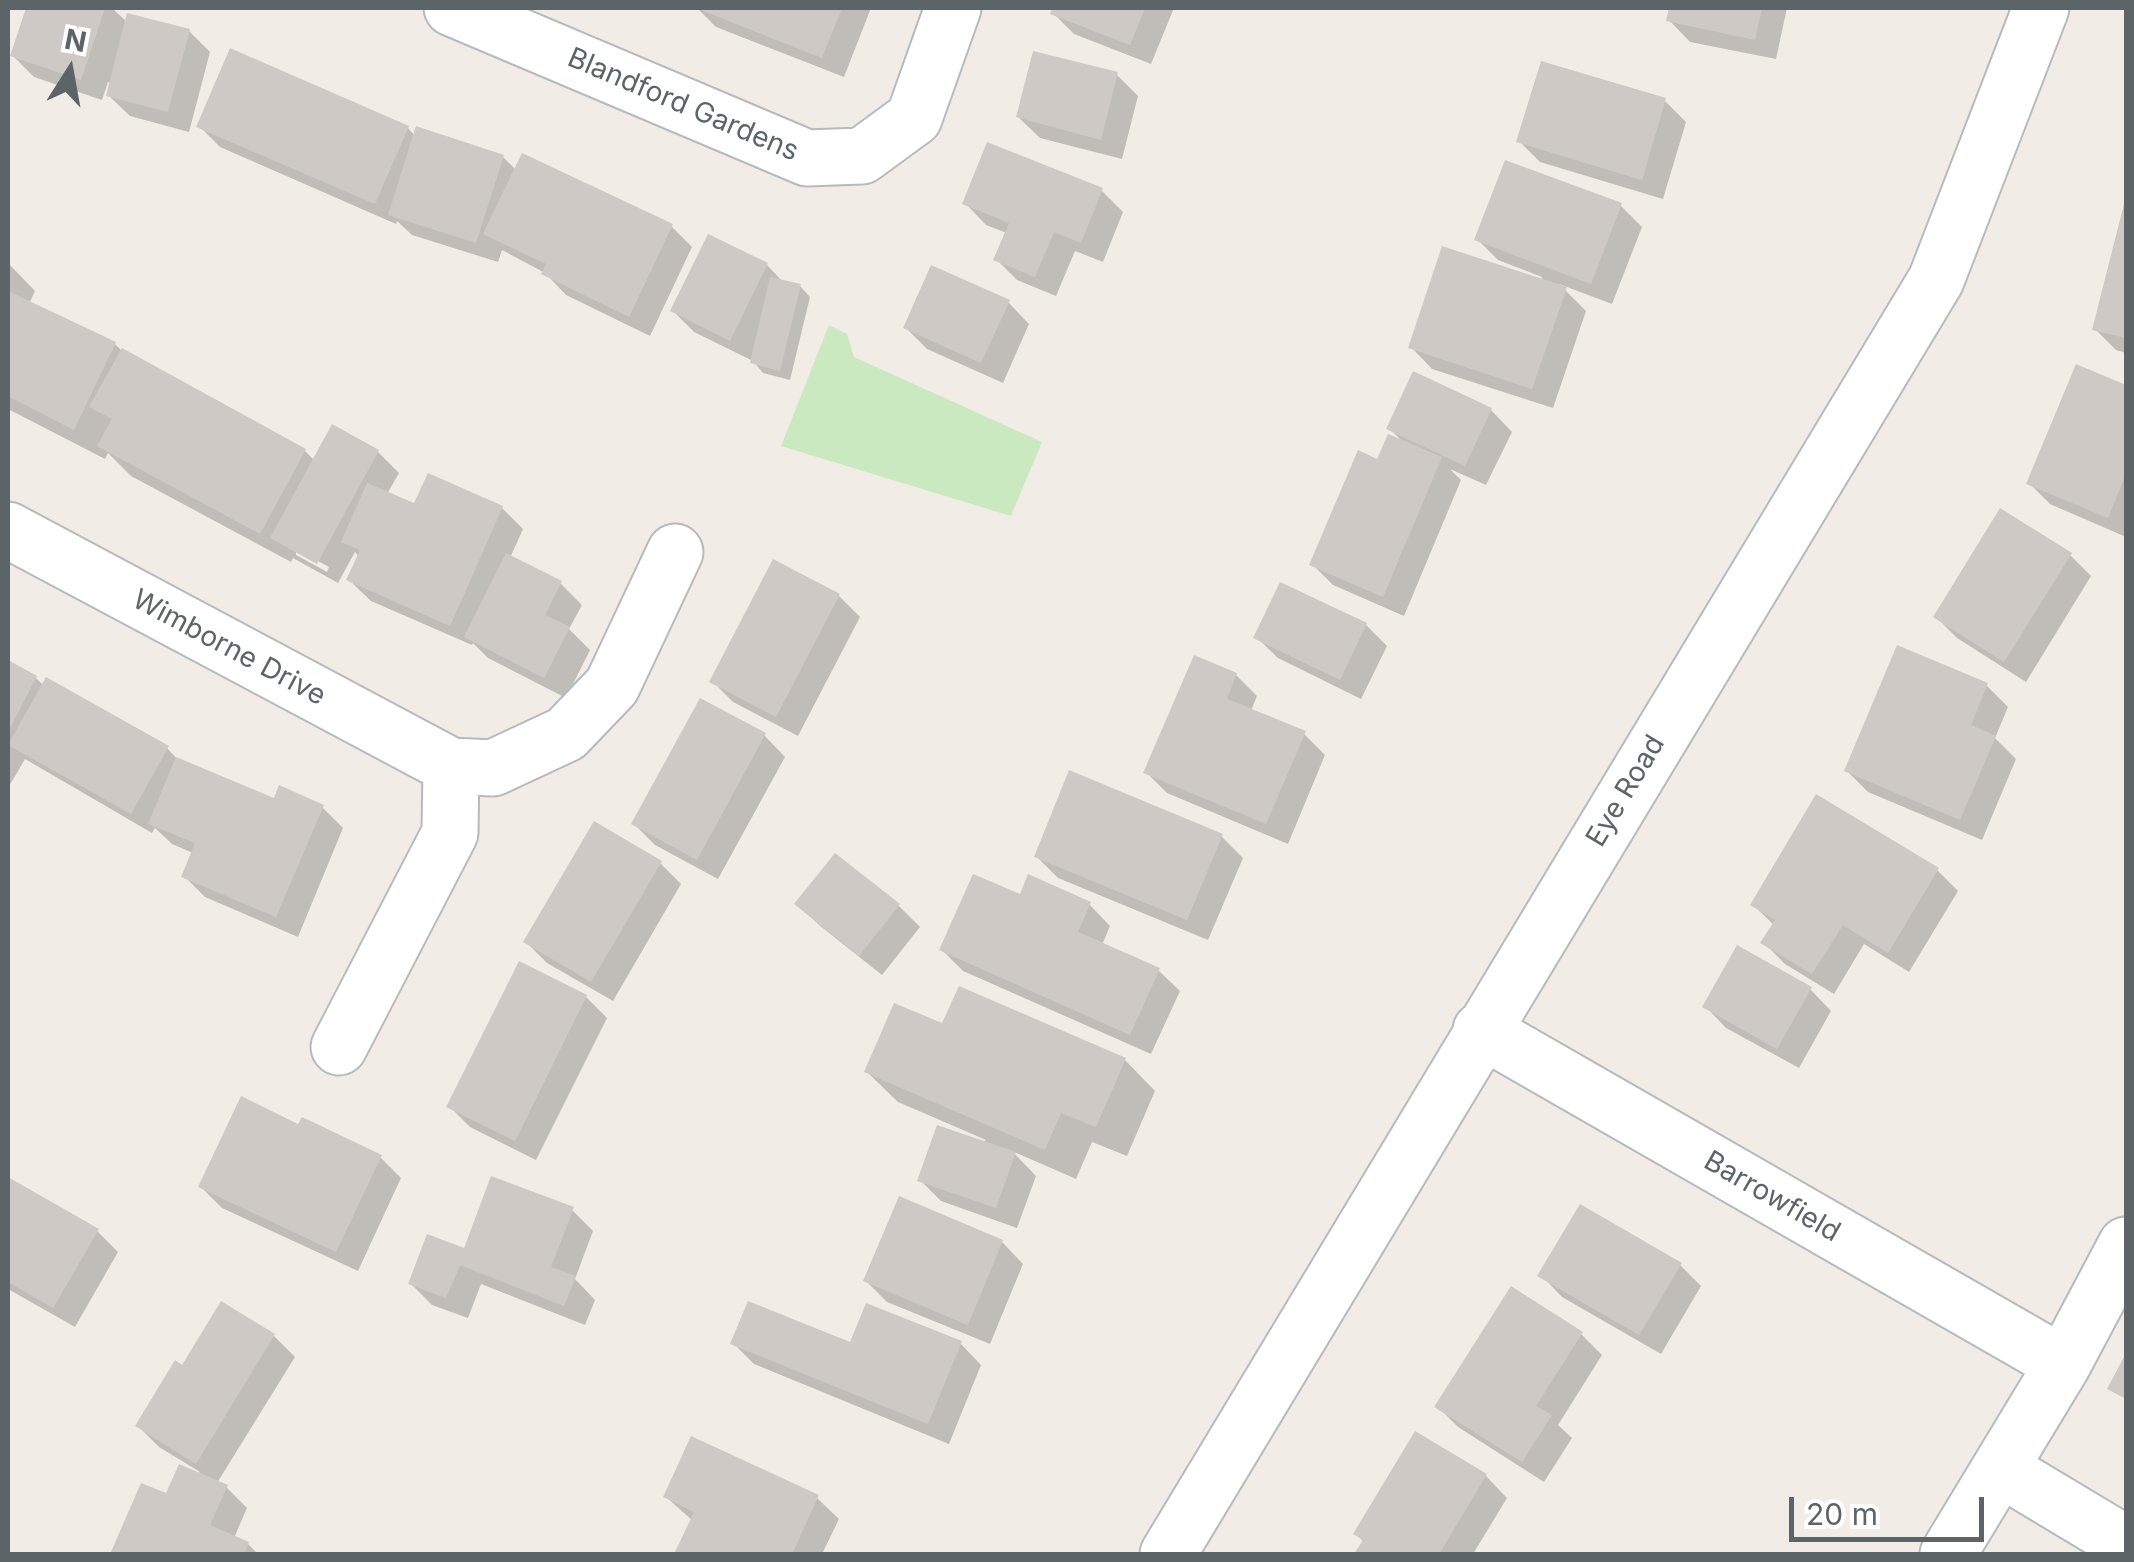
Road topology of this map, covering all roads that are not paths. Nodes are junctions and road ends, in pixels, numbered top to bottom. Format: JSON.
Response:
{"nodes":[{"id":1,"x":452,"y":8,"type":"edge"},
{"id":2,"x":953,"y":8,"type":"edge"},
{"id":3,"x":2040,"y":8,"type":"edge"},
{"id":4,"x":8,"y":530,"type":"edge"},
{"id":5,"x":676,"y":552,"type":"dead end"},
{"id":6,"x":451,"y":766,"type":"junction"},
{"id":7,"x":1481,"y":1030,"type":"junction"},
{"id":8,"x":339,"y":1047,"type":"dead end"},
{"id":9,"x":2126,"y":1245,"type":"edge"},
{"id":10,"x":2063,"y":1364,"type":"junction"},
{"id":11,"x":2000,"y":1470,"type":"junction"},
{"id":12,"x":2126,"y":1544,"type":"edge"},
{"id":13,"x":1168,"y":1554,"type":"edge"},
{"id":14,"x":1948,"y":1554,"type":"edge"}],
"edges":[{"from":1,"to":2,"type":"street","name":"Blandford Gardens"},
{"from":3,"to":7,"type":"street","name":"Eye Road"},
{"from":4,"to":6,"type":"street","name":"Wimborne Drive"},
{"from":5,"to":6,"type":"street","name":"Wimborne Drive"},
{"from":6,"to":8,"type":"street"},
{"from":7,"to":10,"type":"street","name":"Barrowfield"},
{"from":7,"to":13,"type":"street","name":"Eye Road"},
{"from":9,"to":10,"type":"street"},
{"from":10,"to":11,"type":"street"},
{"from":11,"to":12,"type":"street"},
{"from":11,"to":14,"type":"street"}]}
